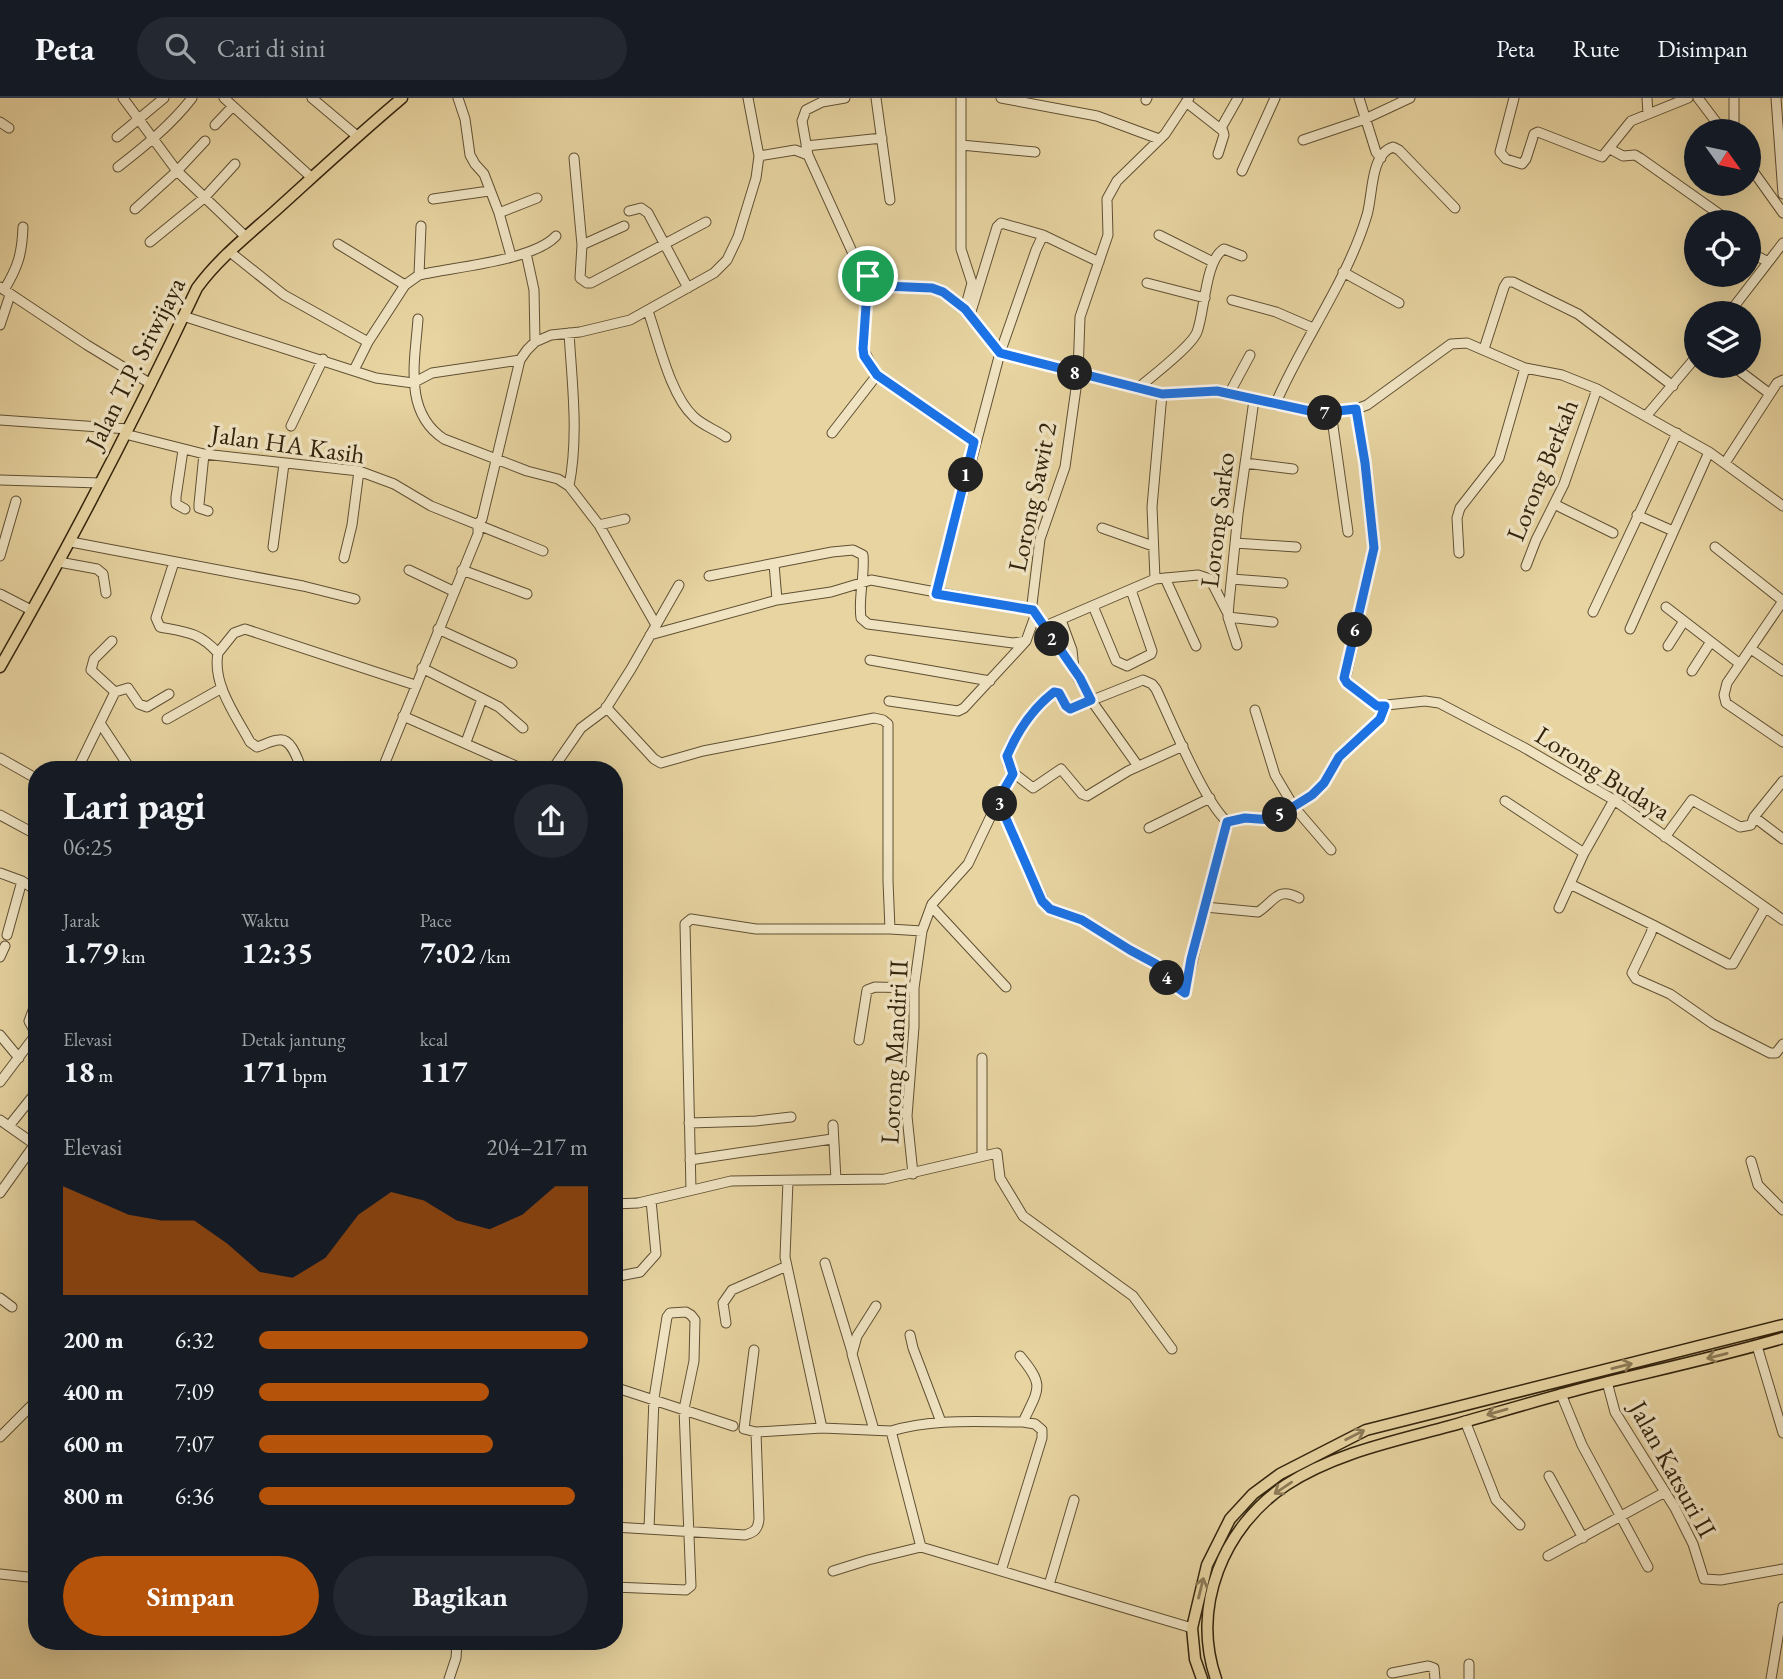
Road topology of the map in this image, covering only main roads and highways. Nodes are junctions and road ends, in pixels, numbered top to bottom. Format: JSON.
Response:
{"nodes":[{"id":1,"x":402,"y":98,"type":"edge"},
{"id":2,"x":0,"y":667,"type":"edge"},
{"id":3,"x":1783,"y":1325,"type":"edge"},
{"id":4,"x":1783,"y":1338,"type":"edge"},
{"id":5,"x":1590,"y":1373,"type":"junction"},
{"id":6,"x":1592,"y":1386,"type":"junction"},
{"id":7,"x":1202,"y":1679,"type":"edge"},
{"id":8,"x":1216,"y":1679,"type":"edge"}],
"edges":[{"from":1,"to":2,"type":"main road","name":"Jalan T.P. Sriwijaya"},
{"from":5,"to":3,"type":"main road","one_way":true},
{"from":4,"to":6,"type":"main road","one_way":true},
{"from":5,"to":6,"type":"main road"},
{"from":7,"to":5,"type":"main road","one_way":true},
{"from":6,"to":8,"type":"main road","one_way":true}]}
